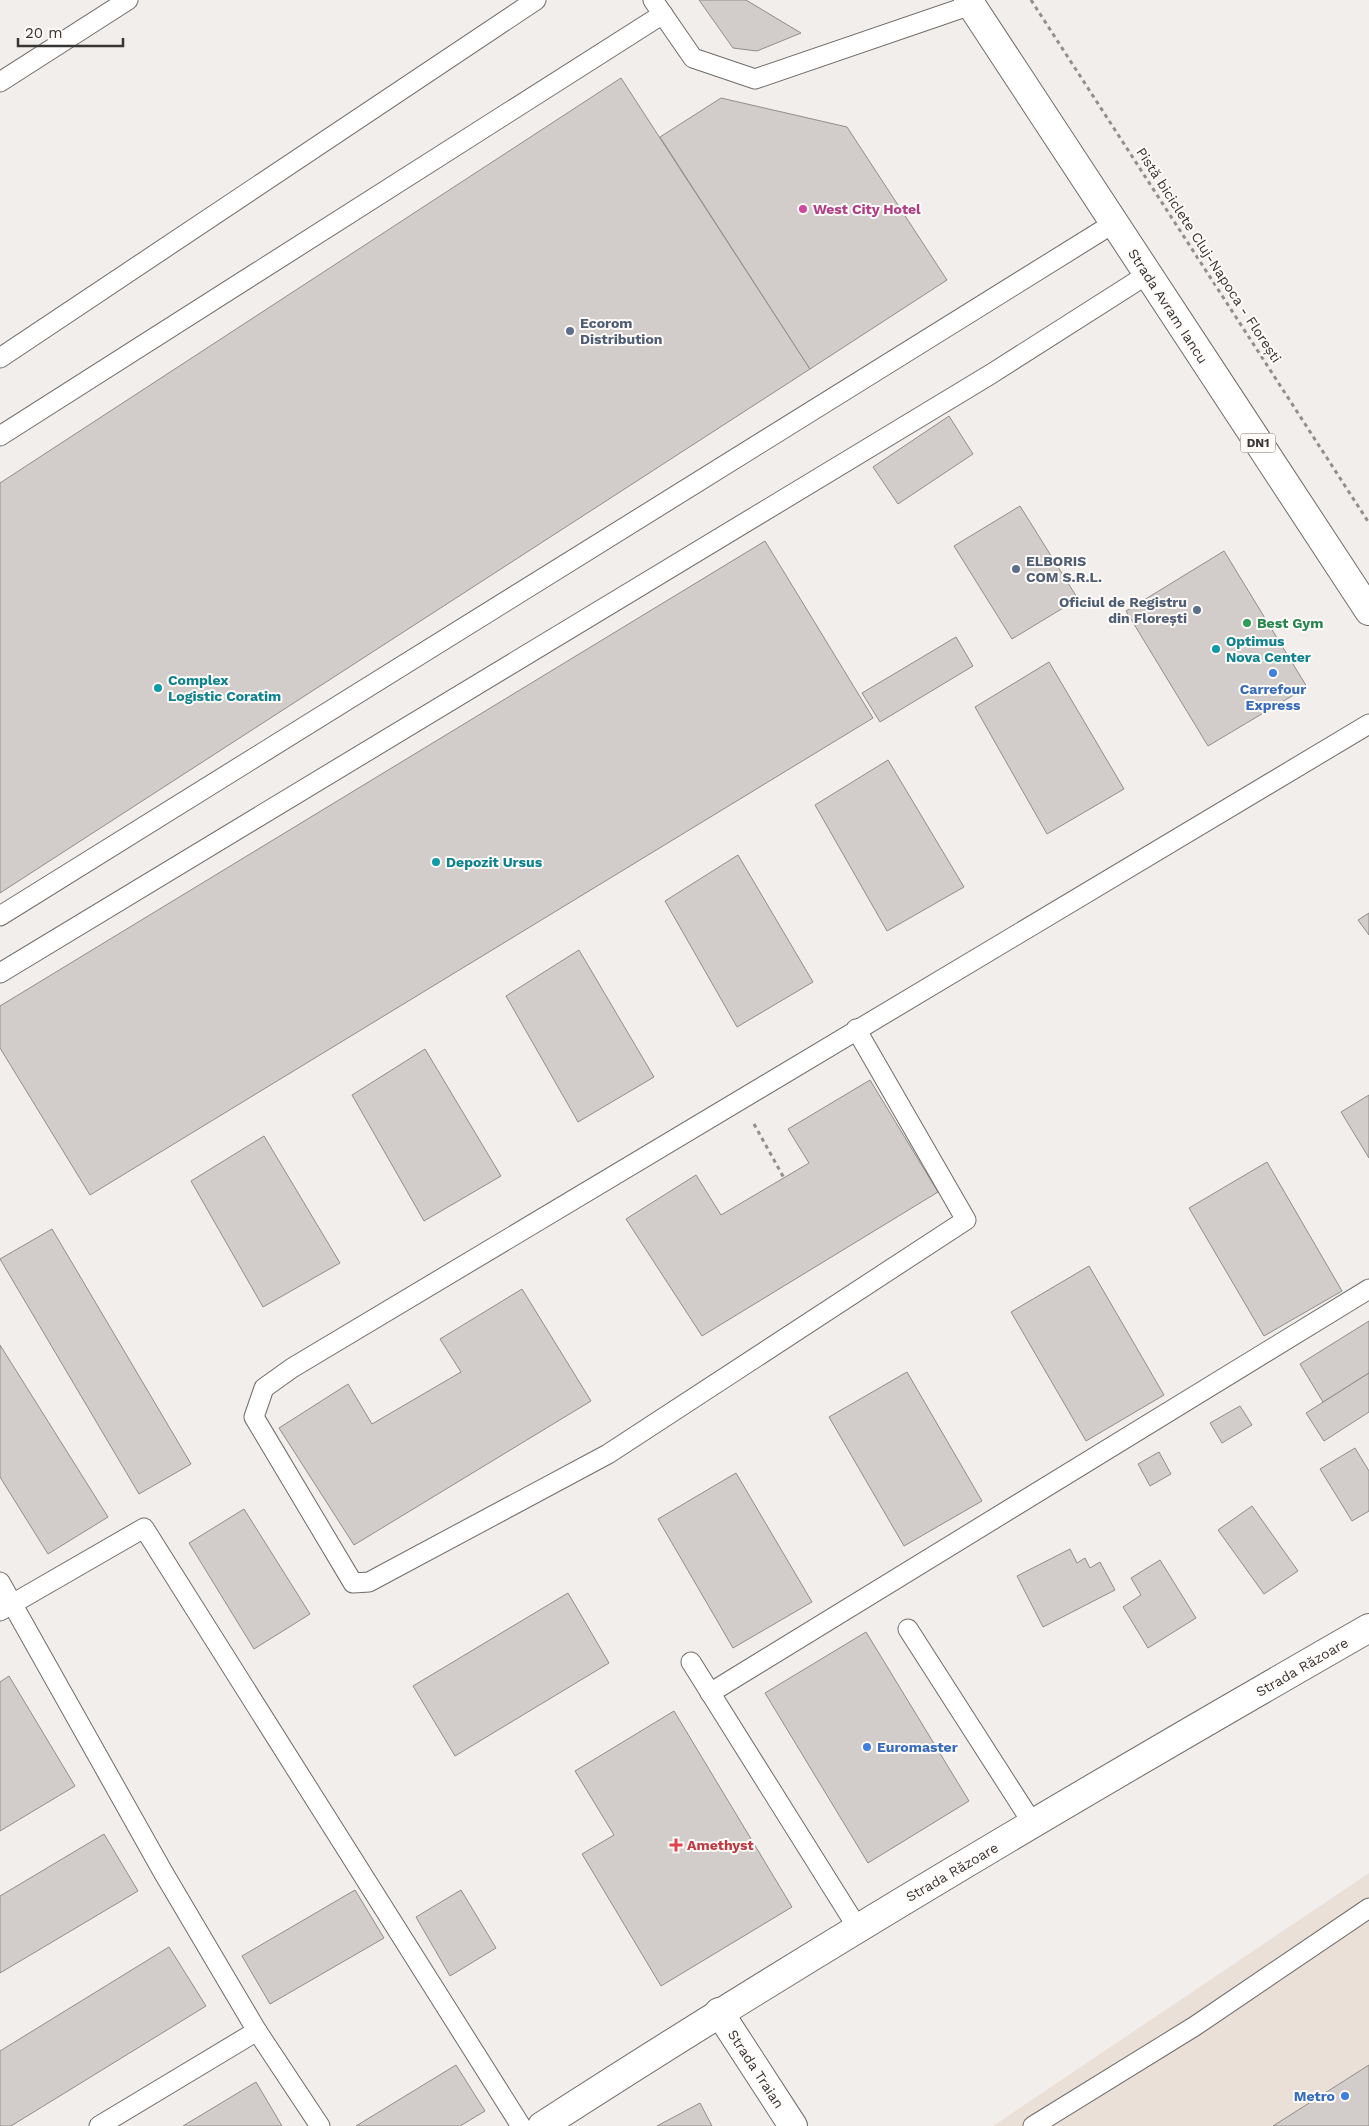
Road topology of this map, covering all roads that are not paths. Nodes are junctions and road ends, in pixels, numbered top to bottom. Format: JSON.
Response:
{"nodes":[{"id":1,"x":128,"y":0,"type":"edge"},
{"id":2,"x":536,"y":0,"type":"edge"},
{"id":3,"x":969,"y":3,"type":"edge"},
{"id":4,"x":658,"y":7,"type":"edge"},
{"id":5,"x":0,"y":82,"type":"edge"},
{"id":6,"x":1114,"y":223,"type":"junction"},
{"id":7,"x":1148,"y":274,"type":"junction"},
{"id":8,"x":0,"y":358,"type":"edge"},
{"id":9,"x":0,"y":436,"type":"edge"},
{"id":10,"x":1369,"y":611,"type":"edge"},
{"id":11,"x":1369,"y":724,"type":"edge"},
{"id":12,"x":0,"y":916,"type":"edge"},
{"id":13,"x":0,"y":974,"type":"edge"},
{"id":14,"x":856,"y":1029,"type":"junction"},
{"id":15,"x":1369,"y":1289,"type":"edge"},
{"id":16,"x":0,"y":1582,"type":"edge"},
{"id":17,"x":6,"y":1607,"type":"edge"},
{"id":18,"x":1369,"y":1628,"type":"edge"},
{"id":19,"x":908,"y":1629,"type":"dead end"},
{"id":20,"x":691,"y":1662,"type":"dead end"},
{"id":21,"x":710,"y":1693,"type":"junction"},
{"id":22,"x":1033,"y":1824,"type":"junction"},
{"id":23,"x":1369,"y":1908,"type":"edge"},
{"id":24,"x":857,"y":1928,"type":"junction"},
{"id":25,"x":719,"y":2012,"type":"junction"},
{"id":26,"x":257,"y":2031,"type":"junction"},
{"id":27,"x":99,"y":2126,"type":"edge"},
{"id":28,"x":320,"y":2126,"type":"edge"},
{"id":29,"x":522,"y":2126,"type":"edge"},
{"id":30,"x":542,"y":2126,"type":"edge"},
{"id":31,"x":793,"y":2126,"type":"edge"},
{"id":32,"x":1033,"y":2126,"type":"edge"}],
"edges":[{"from":1,"to":5,"type":"lane"},
{"from":2,"to":8,"type":"lane"},
{"from":3,"to":4,"type":"lane"},
{"from":3,"to":6,"type":"street","name":"Strada Avram Iancu","number":"DN1"},
{"from":4,"to":9,"type":"lane"},
{"from":6,"to":7,"type":"street","name":"Strada Avram Iancu","number":"DN1"},
{"from":6,"to":12,"type":"lane"},
{"from":7,"to":10,"type":"street","name":"Strada Avram Iancu","number":"DN1"},
{"from":7,"to":13,"type":"lane"},
{"from":11,"to":14,"type":"lane"},
{"from":14,"to":14,"type":"lane"},
{"from":15,"to":21,"type":"lane"},
{"from":16,"to":17,"type":"lane"},
{"from":17,"to":26,"type":"lane"},
{"from":17,"to":29,"type":"lane"},
{"from":18,"to":22,"type":"street","name":"Strada Răzoare"},
{"from":19,"to":22,"type":"lane"},
{"from":20,"to":21,"type":"lane"},
{"from":21,"to":24,"type":"lane"},
{"from":22,"to":24,"type":"street","name":"Strada Răzoare"},
{"from":23,"to":32,"type":"lane"},
{"from":24,"to":25,"type":"street","name":"Strada Răzoare"},
{"from":25,"to":30,"type":"street","name":"Strada Răzoare"},
{"from":25,"to":31,"type":"street","name":"Strada Traian"},
{"from":26,"to":27,"type":"lane"},
{"from":26,"to":28,"type":"lane"}]}
